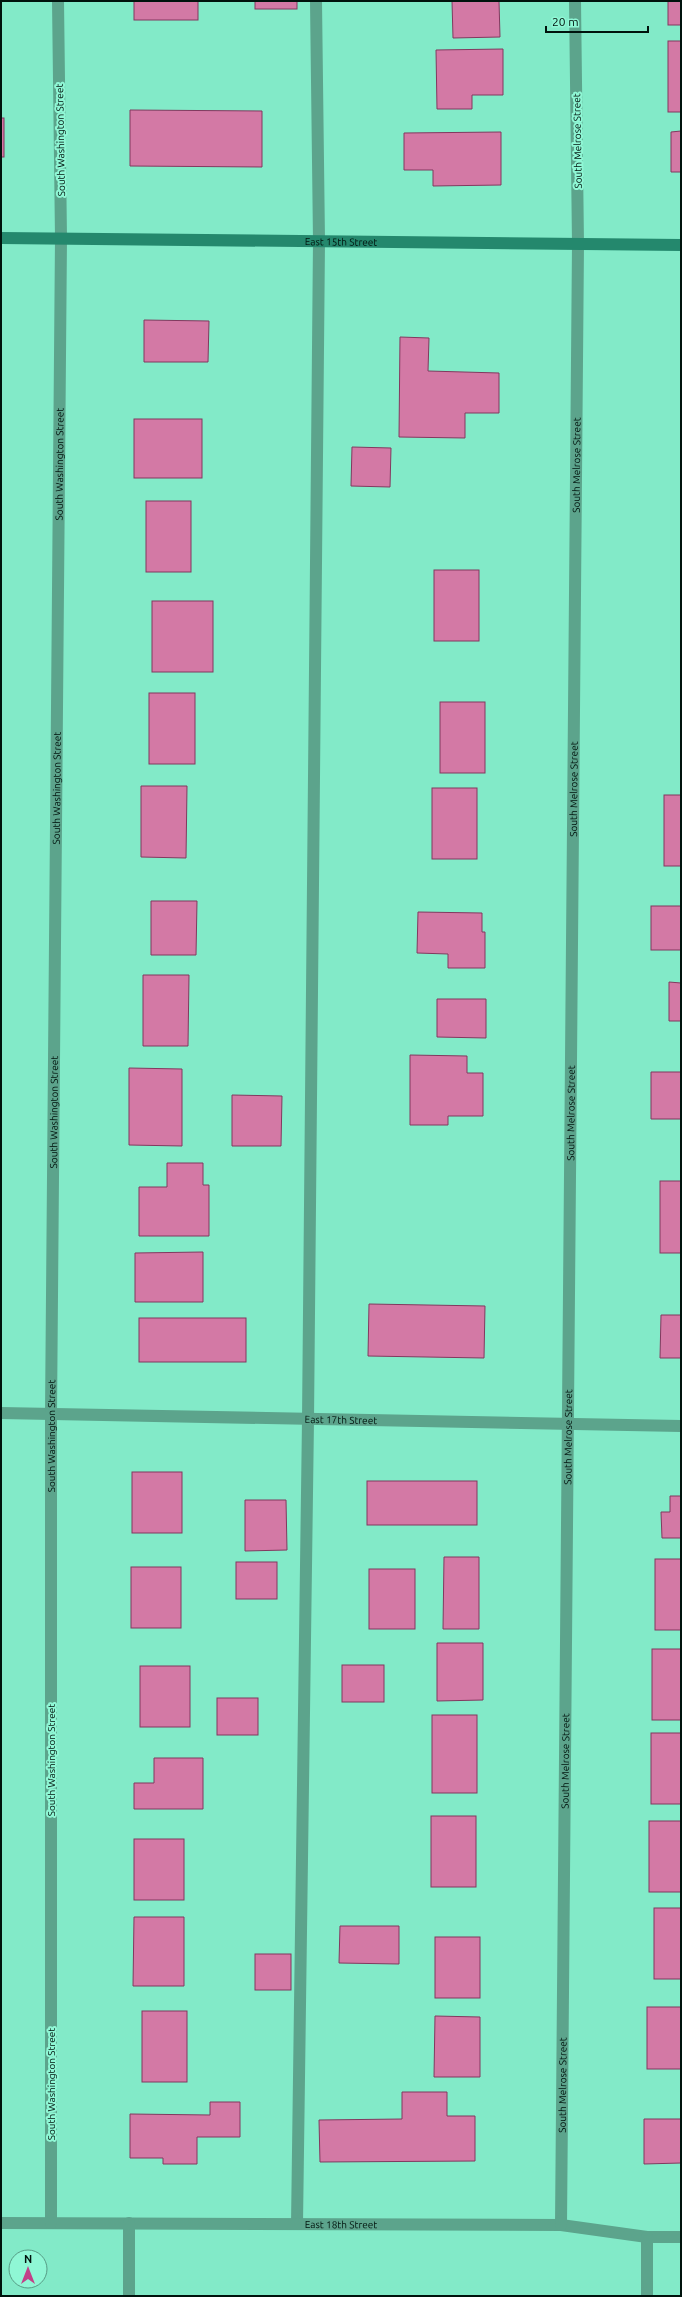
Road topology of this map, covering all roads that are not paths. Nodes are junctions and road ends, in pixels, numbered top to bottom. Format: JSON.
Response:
{"nodes":[{"id":1,"x":58,"y":1,"type":"edge"},
{"id":2,"x":316,"y":1,"type":"edge"},
{"id":3,"x":575,"y":1,"type":"edge"},
{"id":4,"x":1,"y":238,"type":"edge"},
{"id":5,"x":61,"y":238,"type":"junction"},
{"id":6,"x":318,"y":241,"type":"junction"},
{"id":7,"x":578,"y":244,"type":"junction"},
{"id":8,"x":681,"y":245,"type":"edge"},
{"id":9,"x":1,"y":1413,"type":"edge"},
{"id":10,"x":51,"y":1414,"type":"junction"},
{"id":11,"x":308,"y":1420,"type":"junction"},
{"id":12,"x":567,"y":1424,"type":"junction"},
{"id":13,"x":681,"y":1426,"type":"edge"},
{"id":14,"x":1,"y":2223,"type":"edge"},
{"id":15,"x":51,"y":2223,"type":"junction"},
{"id":16,"x":129,"y":2224,"type":"junction"},
{"id":17,"x":297,"y":2224,"type":"junction"},
{"id":18,"x":562,"y":2225,"type":"junction"},
{"id":19,"x":648,"y":2236,"type":"junction"},
{"id":20,"x":681,"y":2237,"type":"edge"},
{"id":21,"x":129,"y":2296,"type":"edge"},
{"id":22,"x":648,"y":2296,"type":"edge"}],
"edges":[{"from":1,"to":5,"type":"street","name":"South Washington Street"},
{"from":2,"to":6,"type":"street"},
{"from":3,"to":7,"type":"street","name":"South Melrose Street"},
{"from":4,"to":5,"type":"main road","name":"East 15th Street"},
{"from":5,"to":6,"type":"main road","name":"East 15th Street"},
{"from":5,"to":10,"type":"street","name":"South Washington Street"},
{"from":6,"to":7,"type":"main road","name":"East 15th Street"},
{"from":6,"to":11,"type":"street"},
{"from":7,"to":8,"type":"main road","name":"East 15th Street"},
{"from":7,"to":12,"type":"street","name":"South Melrose Street"},
{"from":9,"to":10,"type":"street","name":"East 17th Street"},
{"from":10,"to":11,"type":"street","name":"East 17th Street"},
{"from":10,"to":15,"type":"street","name":"South Washington Street"},
{"from":11,"to":12,"type":"street","name":"East 17th Street"},
{"from":11,"to":17,"type":"street"},
{"from":12,"to":13,"type":"street","name":"East 17th Street"},
{"from":12,"to":18,"type":"street","name":"South Melrose Street"},
{"from":14,"to":15,"type":"street","name":"East 18th Street"},
{"from":15,"to":16,"type":"street","name":"East 18th Street"},
{"from":16,"to":17,"type":"street","name":"East 18th Street"},
{"from":16,"to":21,"type":"street"},
{"from":17,"to":18,"type":"street","name":"East 18th Street"},
{"from":18,"to":19,"type":"street","name":"East 18th Street"},
{"from":19,"to":20,"type":"street","name":"East 18th Street"},
{"from":19,"to":22,"type":"street"}]}
